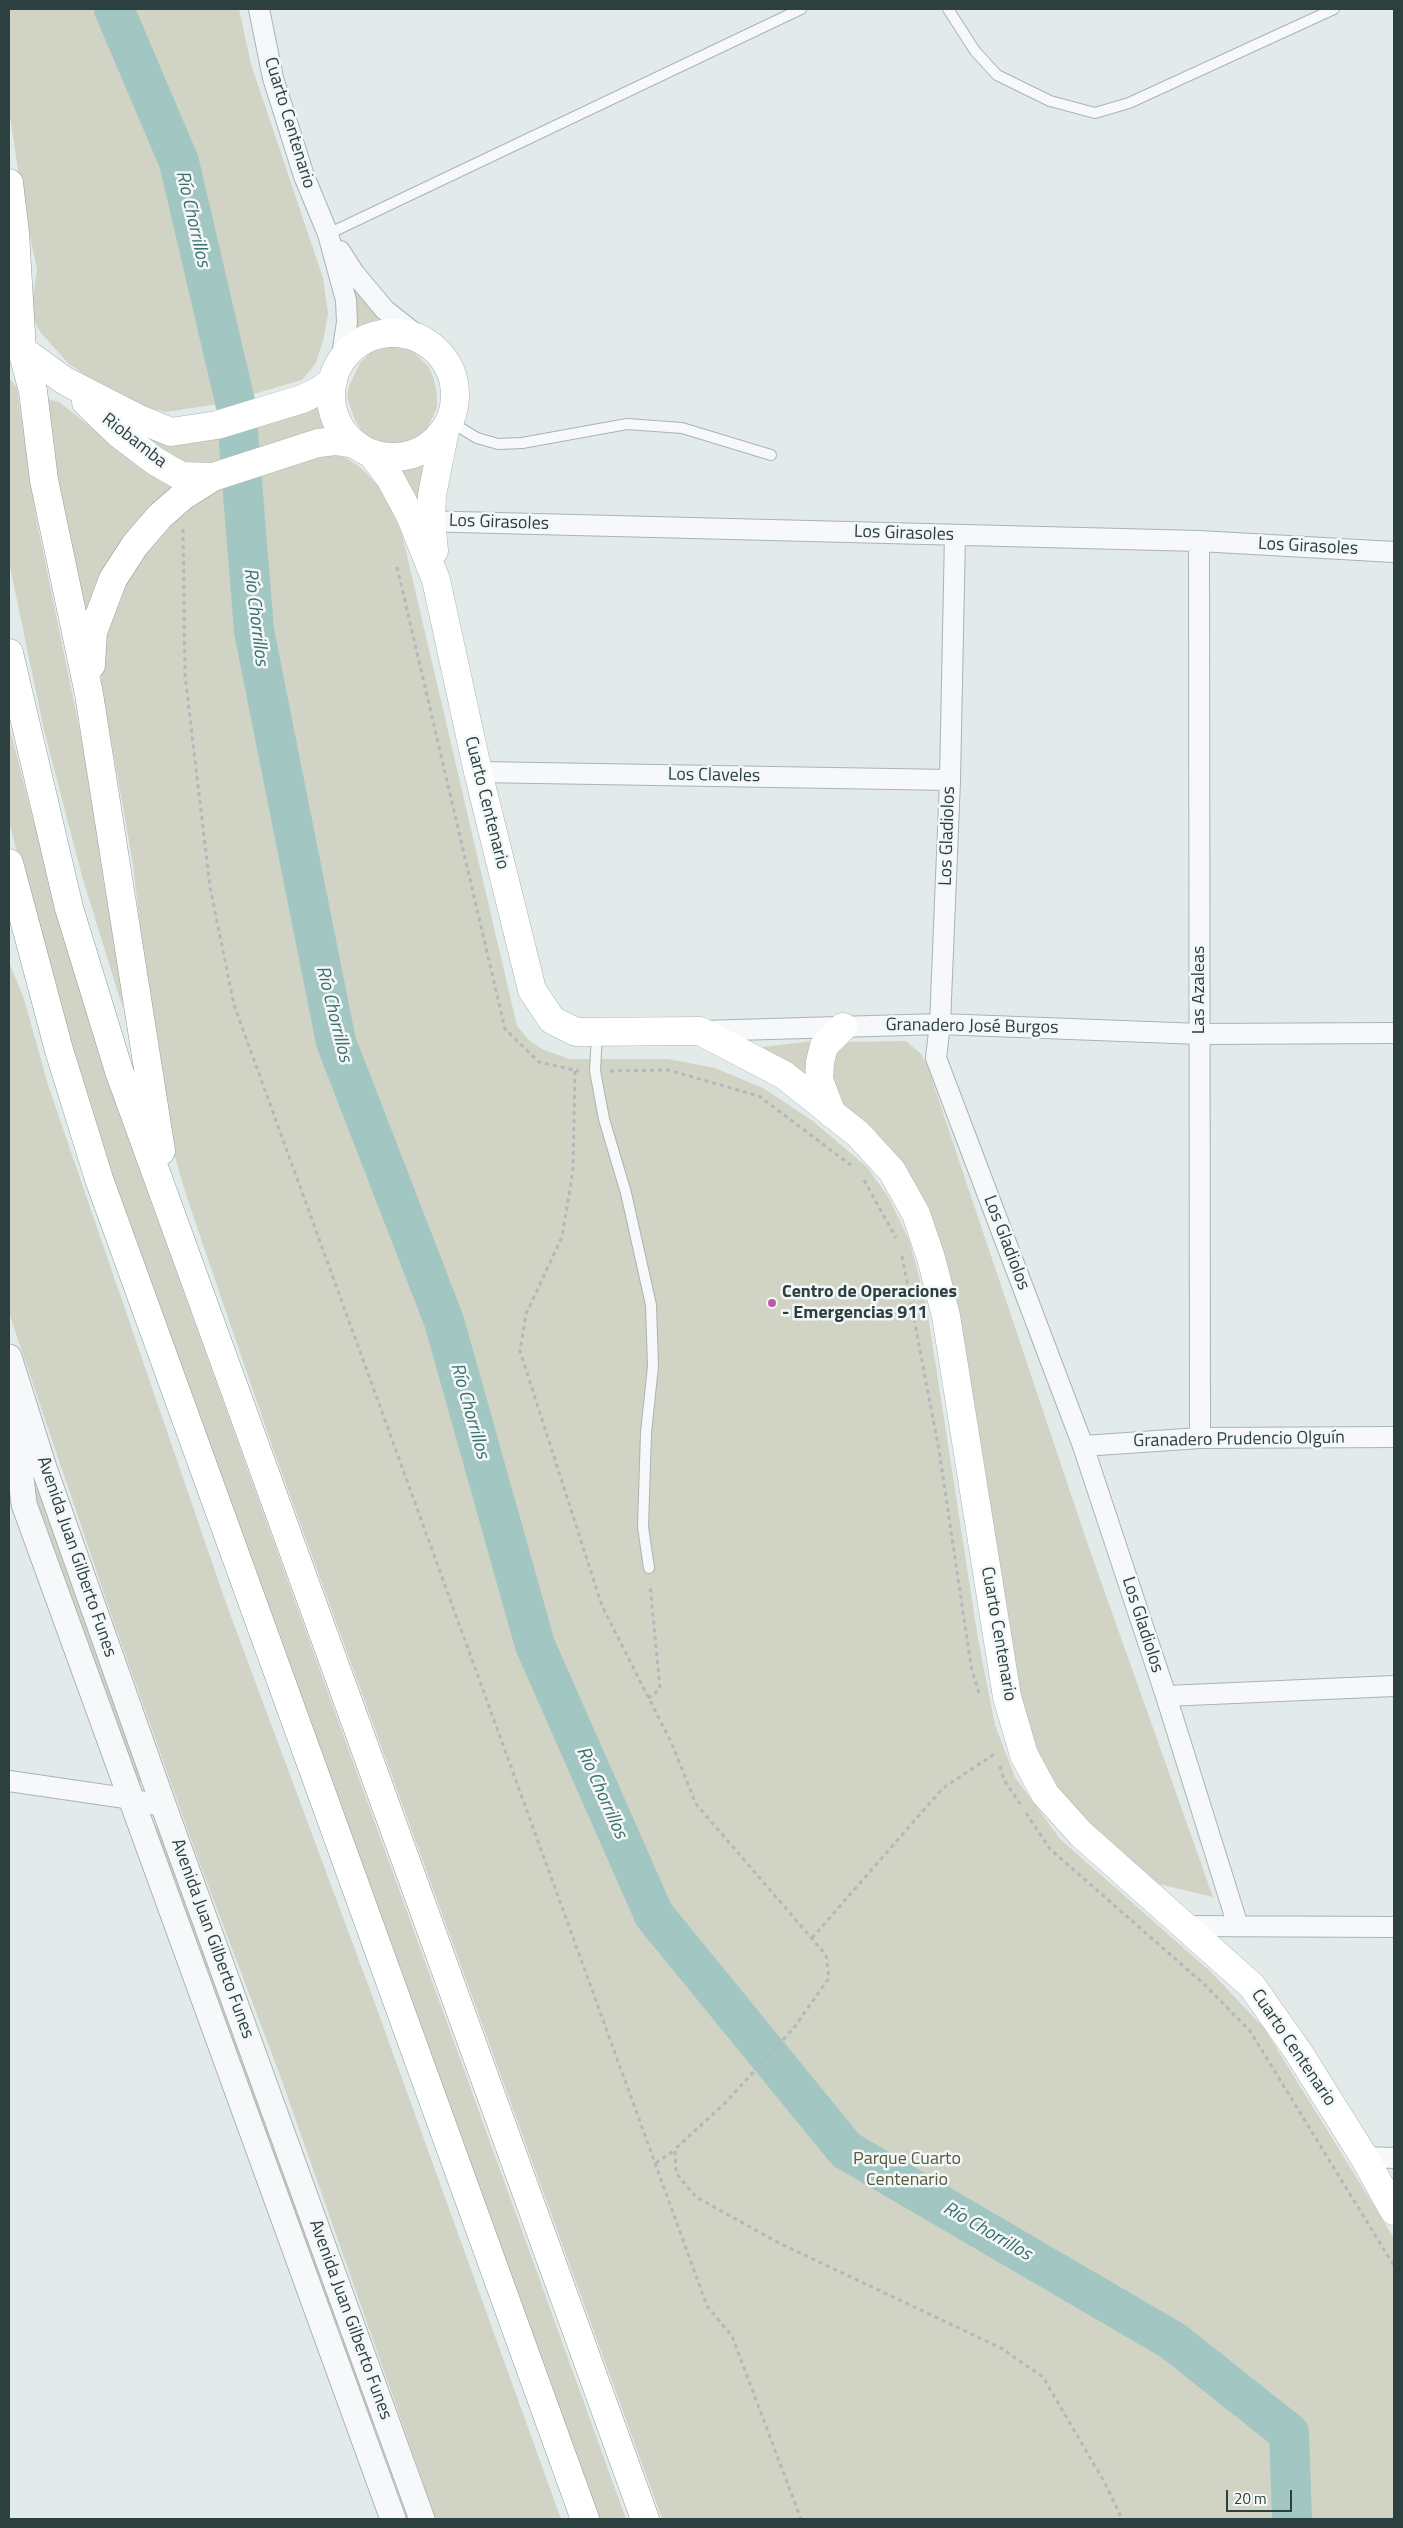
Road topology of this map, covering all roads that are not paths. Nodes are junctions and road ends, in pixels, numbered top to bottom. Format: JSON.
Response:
{"nodes":[{"id":1,"x":260,"y":9,"type":"edge"},
{"id":2,"x":801,"y":9,"type":"edge"},
{"id":3,"x":948,"y":9,"type":"edge"},
{"id":4,"x":1334,"y":9,"type":"edge"},
{"id":5,"x":9,"y":183,"type":"edge"},
{"id":6,"x":328,"y":234,"type":"junction"},
{"id":7,"x":423,"y":340,"type":"junction"},
{"id":8,"x":13,"y":341,"type":"edge"},
{"id":9,"x":337,"y":372,"type":"junction"},
{"id":10,"x":65,"y":381,"type":"junction"},
{"id":11,"x":447,"y":426,"type":"junction"},
{"id":12,"x":363,"y":449,"type":"junction"},
{"id":13,"x":771,"y":455,"type":"dead end"},
{"id":14,"x":213,"y":477,"type":"junction"},
{"id":15,"x":422,"y":521,"type":"junction"},
{"id":16,"x":955,"y":535,"type":"junction"},
{"id":17,"x":1199,"y":541,"type":"junction"},
{"id":18,"x":1394,"y":552,"type":"edge"},
{"id":19,"x":9,"y":653,"type":"edge"},
{"id":20,"x":89,"y":694,"type":"junction"},
{"id":21,"x":478,"y":772,"type":"junction"},
{"id":22,"x":950,"y":780,"type":"junction"},
{"id":23,"x":9,"y":863,"type":"edge"},
{"id":24,"x":9,"y":936,"type":"edge"},
{"id":25,"x":552,"y":1020,"type":"joint"},
{"id":26,"x":940,"y":1024,"type":"junction"},
{"id":27,"x":843,"y":1027,"type":"junction"},
{"id":28,"x":700,"y":1031,"type":"junction"},
{"id":29,"x":597,"y":1033,"type":"junction"},
{"id":30,"x":1394,"y":1033,"type":"edge"},
{"id":31,"x":1200,"y":1034,"type":"junction"},
{"id":32,"x":59,"y":1050,"type":"junction"},
{"id":33,"x":832,"y":1114,"type":"junction"},
{"id":34,"x":172,"y":1219,"type":"junction"},
{"id":35,"x":9,"y":1356,"type":"edge"},
{"id":36,"x":9,"y":1370,"type":"edge"},
{"id":37,"x":1394,"y":1437,"type":"edge"},
{"id":38,"x":1200,"y":1438,"type":"junction"},
{"id":39,"x":1083,"y":1446,"type":"junction"},
{"id":40,"x":649,"y":1568,"type":"road end"},
{"id":41,"x":1394,"y":1686,"type":"edge"},
{"id":42,"x":1166,"y":1696,"type":"junction"},
{"id":43,"x":9,"y":1781,"type":"edge"},
{"id":44,"x":132,"y":1799,"type":"junction"},
{"id":45,"x":164,"y":1806,"type":"junction"},
{"id":46,"x":1184,"y":1926,"type":"junction"},
{"id":47,"x":1238,"y":1926,"type":"junction"},
{"id":48,"x":1394,"y":1927,"type":"edge"},
{"id":49,"x":1364,"y":2157,"type":"junction"},
{"id":50,"x":1394,"y":2158,"type":"edge"},
{"id":51,"x":1394,"y":2210,"type":"edge"},
{"id":52,"x":340,"y":2333,"type":"junction"},
{"id":53,"x":390,"y":2471,"type":"junction"},
{"id":54,"x":393,"y":2519,"type":"edge"},
{"id":55,"x":422,"y":2519,"type":"edge"},
{"id":56,"x":585,"y":2519,"type":"edge"},
{"id":57,"x":645,"y":2519,"type":"edge"}],
"edges":[{"from":1,"to":6,"type":"street","name":"Cuarto Centenario"},
{"from":2,"to":6,"type":"lane"},
{"from":3,"to":4,"type":"lane"},
{"from":5,"to":8,"type":"main road"},
{"from":6,"to":7,"type":"street","name":"Cuarto Centenario"},
{"from":6,"to":9,"type":"street","name":"Cuarto Centenario"},
{"from":7,"to":9,"type":"main road"},
{"from":7,"to":11,"type":"main road"},
{"from":8,"to":10,"type":"main road","name":"Riobamba"},
{"from":8,"to":20,"type":"main road"},
{"from":9,"to":10,"type":"main road","name":"Riobamba"},
{"from":9,"to":12,"type":"main road"},
{"from":10,"to":14,"type":"main road","name":"Riobamba"},
{"from":11,"to":12,"type":"main road"},
{"from":11,"to":13,"type":"lane"},
{"from":11,"to":15,"type":"main road","name":"Cuarto Centenario"},
{"from":12,"to":14,"type":"main road"},
{"from":12,"to":15,"type":"main road","name":"Cuarto Centenario"},
{"from":14,"to":20,"type":"main road"},
{"from":15,"to":16,"type":"street","name":"Los Girasoles"},
{"from":15,"to":21,"type":"main road","name":"Cuarto Centenario"},
{"from":16,"to":17,"type":"street","name":"Los Girasoles"},
{"from":16,"to":22,"type":"street","name":"Los Gladiolos"},
{"from":17,"to":18,"type":"street","name":"Los Girasoles"},
{"from":17,"to":31,"type":"street","name":"Las Azaleas"},
{"from":19,"to":34,"type":"main road"},
{"from":20,"to":34,"type":"main road"},
{"from":21,"to":22,"type":"street","name":"Los Claveles"},
{"from":21,"to":25,"type":"main road","name":"Cuarto Centenario"},
{"from":22,"to":26,"type":"street","name":"Los Gladiolos"},
{"from":23,"to":32,"type":"main road"},
{"from":24,"to":32,"type":"main road"},
{"from":25,"to":29,"type":"main road","name":"Granadero José Burgos"},
{"from":26,"to":27,"type":"street","name":"Granadero José Burgos"},
{"from":26,"to":31,"type":"street","name":"Granadero José Burgos"},
{"from":26,"to":39,"type":"street","name":"Los Gladiolos"},
{"from":27,"to":28,"type":"street","name":"Granadero José Burgos"},
{"from":27,"to":33,"type":"main road"},
{"from":28,"to":29,"type":"main road","name":"Granadero José Burgos"},
{"from":28,"to":33,"type":"main road","name":"Cuarto Centenario"},
{"from":29,"to":40,"type":"lane"},
{"from":30,"to":31,"type":"street","name":"Granadero José Burgos"},
{"from":31,"to":38,"type":"street","name":"Las Azaleas"},
{"from":32,"to":56,"type":"main road"},
{"from":33,"to":46,"type":"main road","name":"Cuarto Centenario"},
{"from":34,"to":57,"type":"main road"},
{"from":35,"to":45,"type":"street","name":"Avenida Juan Gilberto Funes"},
{"from":36,"to":44,"type":"street","name":"Avenida Juan Gilberto Funes"},
{"from":37,"to":38,"type":"street","name":"Granadero Prudencio Olguín"},
{"from":38,"to":39,"type":"street","name":"Granadero Prudencio Olguín"},
{"from":39,"to":42,"type":"street","name":"Los Gladiolos"},
{"from":41,"to":42,"type":"street"},
{"from":42,"to":47,"type":"street","name":"Los Gladiolos"},
{"from":43,"to":44,"type":"street"},
{"from":44,"to":45,"type":"street"},
{"from":44,"to":52,"type":"street","name":"Avenida Juan Gilberto Funes"},
{"from":45,"to":52,"type":"street","name":"Avenida Juan Gilberto Funes"},
{"from":46,"to":47,"type":"street"},
{"from":46,"to":49,"type":"main road","name":"Cuarto Centenario"},
{"from":47,"to":48,"type":"street"},
{"from":49,"to":50,"type":"street"},
{"from":49,"to":51,"type":"main road","name":"Cuarto Centenario"},
{"from":52,"to":53,"type":"street","name":"Avenida Juan Gilberto Funes"},
{"from":53,"to":54,"type":"street","name":"Avenida Juan Gilberto Funes"},
{"from":53,"to":55,"type":"street","name":"Avenida Juan Gilberto Funes"}]}
